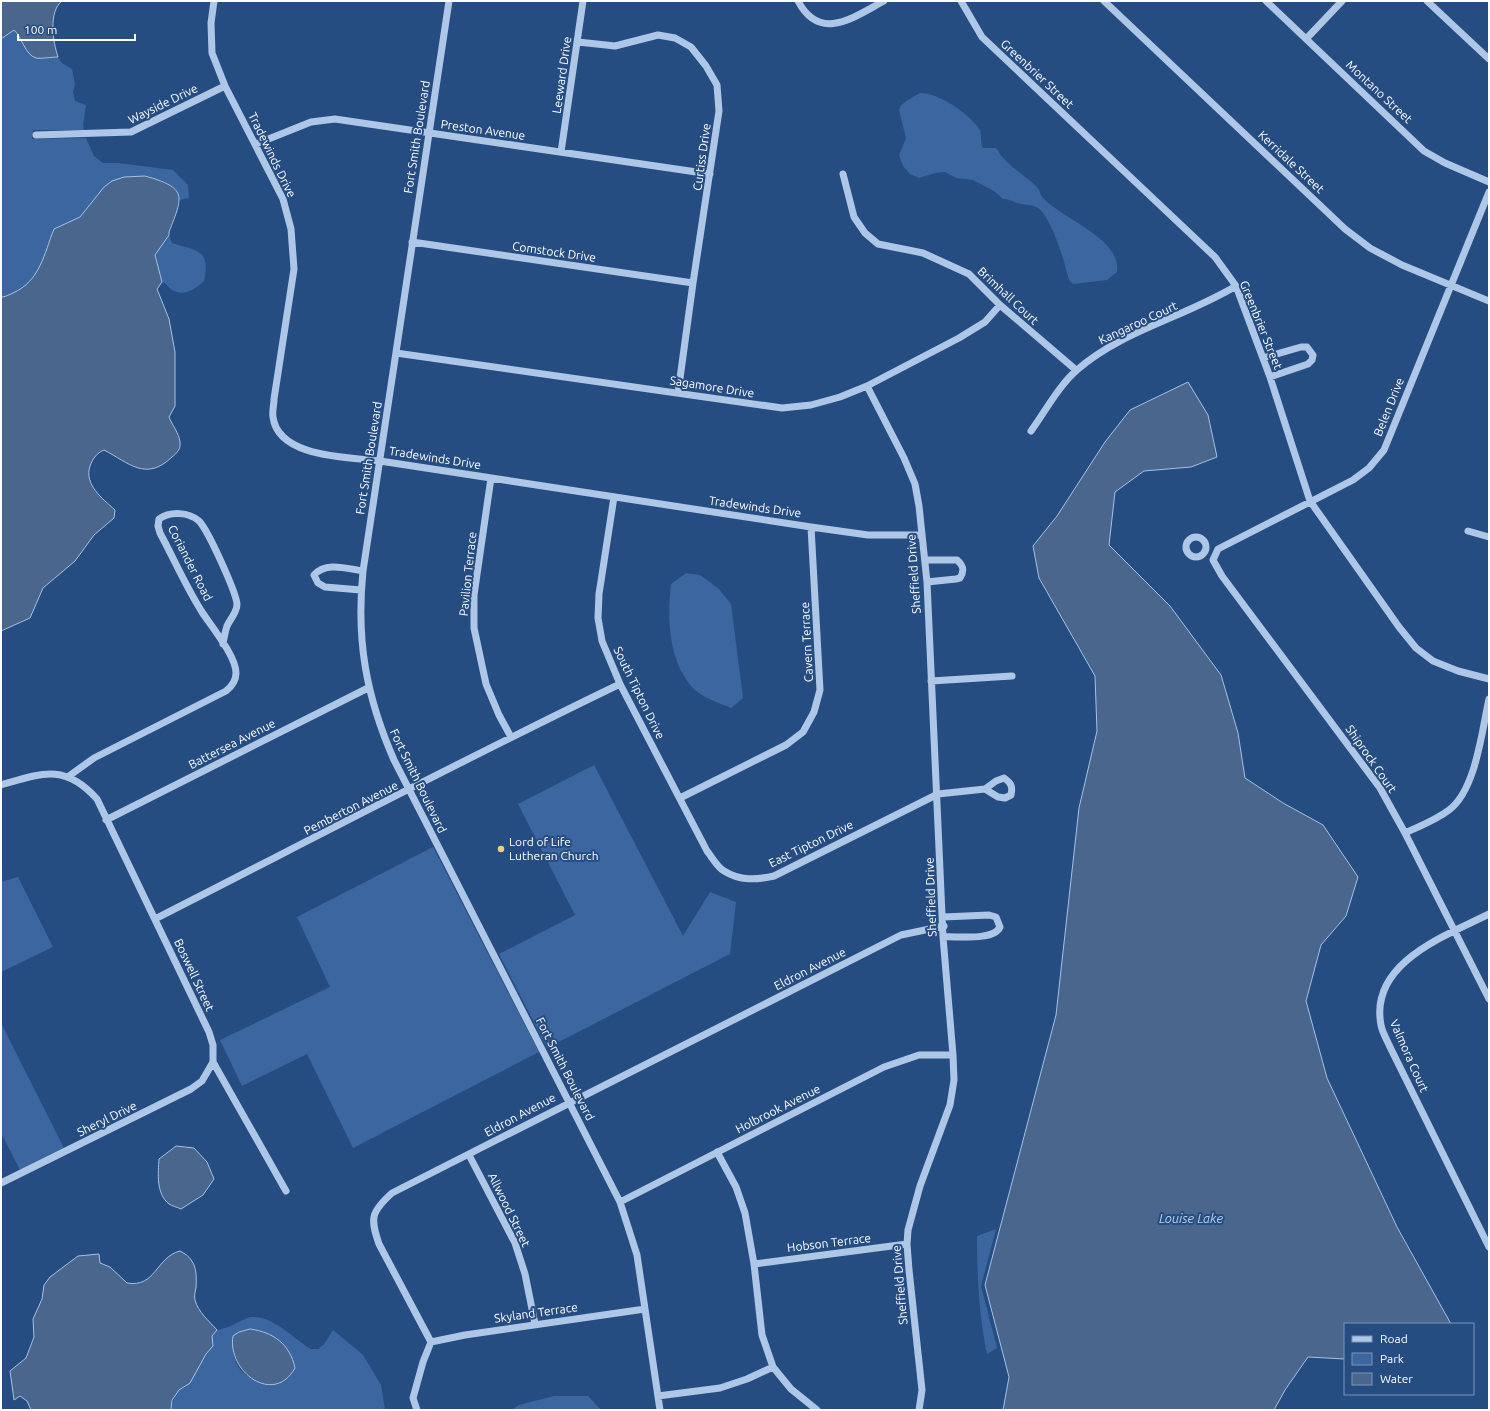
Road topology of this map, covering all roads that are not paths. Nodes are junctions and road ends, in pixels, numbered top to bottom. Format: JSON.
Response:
{"nodes":[{"id":1,"x":214,"y":1,"type":"edge"},
{"id":2,"x":449,"y":1,"type":"edge"},
{"id":3,"x":583,"y":1,"type":"edge"},
{"id":4,"x":798,"y":1,"type":"edge"},
{"id":5,"x":884,"y":1,"type":"edge"},
{"id":6,"x":960,"y":1,"type":"edge"},
{"id":7,"x":1104,"y":1,"type":"edge"},
{"id":8,"x":1266,"y":1,"type":"edge"},
{"id":9,"x":1342,"y":1,"type":"edge"},
{"id":10,"x":1427,"y":1,"type":"edge"},
{"id":11,"x":1307,"y":38,"type":"junction"},
{"id":12,"x":578,"y":42,"type":"junction"},
{"id":13,"x":1489,"y":58,"type":"edge"},
{"id":14,"x":225,"y":86,"type":"junction"},
{"id":15,"x":429,"y":133,"type":"junction"},
{"id":16,"x":36,"y":135,"type":"dead end"},
{"id":17,"x":256,"y":144,"type":"junction"},
{"id":18,"x":561,"y":152,"type":"junction"},
{"id":19,"x":710,"y":174,"type":"junction"},
{"id":20,"x":843,"y":174,"type":"dead end"},
{"id":21,"x":1489,"y":182,"type":"edge"},
{"id":22,"x":1489,"y":192,"type":"edge"},
{"id":23,"x":412,"y":242,"type":"junction"},
{"id":24,"x":693,"y":283,"type":"junction"},
{"id":25,"x":1451,"y":284,"type":"junction"},
{"id":26,"x":1236,"y":286,"type":"junction"},
{"id":27,"x":1489,"y":301,"type":"edge"},
{"id":28,"x":1000,"y":305,"type":"junction"},
{"id":29,"x":396,"y":353,"type":"junction"},
{"id":30,"x":1263,"y":358,"type":"junction"},
{"id":31,"x":1076,"y":370,"type":"junction"},
{"id":32,"x":1270,"y":377,"type":"junction"},
{"id":33,"x":867,"y":386,"type":"junction"},
{"id":34,"x":678,"y":393,"type":"junction"},
{"id":35,"x":1031,"y":431,"type":"dead end"},
{"id":36,"x":380,"y":461,"type":"junction"},
{"id":37,"x":491,"y":478,"type":"junction"},
{"id":38,"x":614,"y":497,"type":"junction"},
{"id":39,"x":1310,"y":501,"type":"junction"},
{"id":40,"x":811,"y":527,"type":"junction"},
{"id":41,"x":1468,"y":531,"type":"dead end"},
{"id":42,"x":922,"y":535,"type":"junction"},
{"id":43,"x":1489,"y":537,"type":"edge"},
{"id":44,"x":1206,"y":551,"type":"dead end"},
{"id":45,"x":1216,"y":552,"type":"junction"},
{"id":46,"x":925,"y":560,"type":"junction"},
{"id":47,"x":364,"y":570,"type":"junction"},
{"id":48,"x":927,"y":582,"type":"junction"},
{"id":49,"x":361,"y":590,"type":"junction"},
{"id":50,"x":223,"y":644,"type":"junction"},
{"id":51,"x":1012,"y":676,"type":"dead end"},
{"id":52,"x":1489,"y":679,"type":"edge"},
{"id":53,"x":931,"y":681,"type":"junction"},
{"id":54,"x":620,"y":684,"type":"junction"},
{"id":55,"x":368,"y":688,"type":"junction"},
{"id":56,"x":1489,"y":699,"type":"edge"},
{"id":57,"x":511,"y":737,"type":"junction"},
{"id":58,"x":69,"y":776,"type":"junction"},
{"id":59,"x":1,"y":785,"type":"edge"},
{"id":60,"x":986,"y":789,"type":"dead end"},
{"id":61,"x":409,"y":791,"type":"junction"},
{"id":62,"x":938,"y":794,"type":"junction"},
{"id":63,"x":680,"y":798,"type":"junction"},
{"id":64,"x":106,"y":820,"type":"junction"},
{"id":65,"x":1406,"y":833,"type":"junction"},
{"id":66,"x":1489,"y":914,"type":"edge"},
{"id":67,"x":943,"y":917,"type":"junction"},
{"id":68,"x":155,"y":919,"type":"junction"},
{"id":69,"x":944,"y":926,"type":"junction"},
{"id":70,"x":1455,"y":931,"type":"junction"},
{"id":71,"x":943,"y":936,"type":"junction"},
{"id":72,"x":1489,"y":999,"type":"edge"},
{"id":73,"x":953,"y":1055,"type":"junction"},
{"id":74,"x":213,"y":1062,"type":"junction"},
{"id":75,"x":570,"y":1102,"type":"junction"},
{"id":76,"x":717,"y":1152,"type":"junction"},
{"id":77,"x":469,"y":1155,"type":"junction"},
{"id":78,"x":1,"y":1184,"type":"edge"},
{"id":79,"x":286,"y":1192,"type":"dead end"},
{"id":80,"x":620,"y":1202,"type":"junction"},
{"id":81,"x":907,"y":1244,"type":"junction"},
{"id":82,"x":1489,"y":1247,"type":"edge"},
{"id":83,"x":754,"y":1264,"type":"junction"},
{"id":84,"x":645,"y":1309,"type":"junction"},
{"id":85,"x":535,"y":1324,"type":"junction"},
{"id":86,"x":431,"y":1342,"type":"junction"},
{"id":87,"x":774,"y":1368,"type":"junction"},
{"id":88,"x":658,"y":1396,"type":"junction"},
{"id":89,"x":417,"y":1410,"type":"edge"},
{"id":90,"x":660,"y":1410,"type":"edge"},
{"id":91,"x":817,"y":1410,"type":"edge"},
{"id":92,"x":919,"y":1410,"type":"edge"}],
"edges":[{"from":1,"to":14,"type":"street","name":"Tradewinds Drive"},
{"from":2,"to":15,"type":"street","name":"Fort Smith Boulevard"},
{"from":3,"to":12,"type":"street","name":"Leeward Drive"},
{"from":4,"to":5,"type":"street"},
{"from":6,"to":26,"type":"street","name":"Greenbrier Street"},
{"from":7,"to":25,"type":"street","name":"Kerridale Street"},
{"from":8,"to":11,"type":"street","name":"Montano Street"},
{"from":9,"to":11,"type":"street"},
{"from":10,"to":13,"type":"street"},
{"from":11,"to":21,"type":"street","name":"Montano Street"},
{"from":12,"to":18,"type":"street","name":"Leeward Drive"},
{"from":12,"to":19,"type":"street","name":"Curtiss Drive"},
{"from":14,"to":16,"type":"street","name":"Wayside Drive"},
{"from":14,"to":17,"type":"street","name":"Tradewinds Drive"},
{"from":15,"to":17,"type":"street","name":"Preston Avenue"},
{"from":15,"to":18,"type":"street","name":"Preston Avenue"},
{"from":15,"to":23,"type":"street","name":"Fort Smith Boulevard"},
{"from":17,"to":36,"type":"street","name":"Tradewinds Drive"},
{"from":18,"to":19,"type":"street","name":"Preston Avenue"},
{"from":19,"to":24,"type":"street","name":"Curtiss Drive"},
{"from":20,"to":28,"type":"street","name":"Brimhall Court"},
{"from":22,"to":25,"type":"street","name":"Belen Drive"},
{"from":23,"to":24,"type":"street","name":"Comstock Drive"},
{"from":23,"to":29,"type":"street","name":"Fort Smith Boulevard"},
{"from":24,"to":34,"type":"street","name":"Curtiss Drive"},
{"from":25,"to":27,"type":"street","name":"Kerridale Street"},
{"from":25,"to":39,"type":"street","name":"Belen Drive"},
{"from":26,"to":30,"type":"street","name":"Greenbrier Street"},
{"from":26,"to":31,"type":"street","name":"Kangaroo Court"},
{"from":28,"to":31,"type":"street","name":"Brimhall Court"},
{"from":28,"to":33,"type":"street","name":"Sagamore Drive"},
{"from":29,"to":34,"type":"street","name":"Sagamore Drive"},
{"from":29,"to":36,"type":"street","name":"Fort Smith Boulevard"},
{"from":30,"to":32,"type":"street","name":"Greenbrier Street"},
{"from":30,"to":32,"type":"street"},
{"from":31,"to":35,"type":"street","name":"Kangaroo Court"},
{"from":32,"to":39,"type":"street","name":"Greenbrier Street"},
{"from":33,"to":34,"type":"street","name":"Sagamore Drive"},
{"from":33,"to":42,"type":"street","name":"Sheffield Drive"},
{"from":36,"to":37,"type":"street","name":"Tradewinds Drive"},
{"from":36,"to":47,"type":"street","name":"Fort Smith Boulevard"},
{"from":37,"to":38,"type":"street","name":"Tradewinds Drive"},
{"from":37,"to":57,"type":"street","name":"Pavilion Terrace"},
{"from":38,"to":40,"type":"street","name":"Tradewinds Drive"},
{"from":38,"to":54,"type":"street","name":"South Tipton Drive"},
{"from":39,"to":45,"type":"street","name":"Belen Drive"},
{"from":39,"to":52,"type":"street","name":"Greenbrier Street"},
{"from":40,"to":42,"type":"street","name":"Tradewinds Drive"},
{"from":40,"to":63,"type":"street","name":"Cavern Terrace"},
{"from":41,"to":43,"type":"street"},
{"from":42,"to":46,"type":"street","name":"Sheffield Drive"},
{"from":44,"to":45,"type":"street"},
{"from":45,"to":65,"type":"street","name":"Shiprock Court"},
{"from":46,"to":48,"type":"street","name":"Sheffield Drive"},
{"from":46,"to":48,"type":"street"},
{"from":47,"to":49,"type":"street","name":"Fort Smith Boulevard"},
{"from":47,"to":49,"type":"street"},
{"from":48,"to":53,"type":"street","name":"Sheffield Drive"},
{"from":49,"to":55,"type":"street","name":"Fort Smith Boulevard"},
{"from":50,"to":50,"type":"street","name":"Coriander Road"},
{"from":50,"to":58,"type":"street","name":"Coriander Road"},
{"from":51,"to":53,"type":"street"},
{"from":53,"to":62,"type":"street","name":"Sheffield Drive"},
{"from":54,"to":57,"type":"street","name":"Pemberton Avenue"},
{"from":54,"to":63,"type":"street","name":"South Tipton Drive"},
{"from":55,"to":61,"type":"street","name":"Fort Smith Boulevard"},
{"from":55,"to":64,"type":"street","name":"Battersea Avenue"},
{"from":56,"to":65,"type":"street"},
{"from":57,"to":61,"type":"street","name":"Pemberton Avenue"},
{"from":58,"to":59,"type":"street"},
{"from":58,"to":64,"type":"street","name":"Boswell Street"},
{"from":60,"to":62,"type":"street"},
{"from":61,"to":68,"type":"street","name":"Pemberton Avenue"},
{"from":61,"to":75,"type":"street","name":"Fort Smith Boulevard"},
{"from":62,"to":63,"type":"street","name":"East Tipton Drive"},
{"from":62,"to":67,"type":"street","name":"Sheffield Drive"},
{"from":64,"to":68,"type":"street","name":"Boswell Street"},
{"from":65,"to":70,"type":"street","name":"Shiprock Court"},
{"from":66,"to":70,"type":"street","name":"Valmora Court"},
{"from":67,"to":69,"type":"street","name":"Sheffield Drive"},
{"from":67,"to":71,"type":"street"},
{"from":68,"to":74,"type":"street","name":"Boswell Street"},
{"from":69,"to":71,"type":"street","name":"Sheffield Drive"},
{"from":69,"to":75,"type":"street","name":"Eldron Avenue"},
{"from":70,"to":72,"type":"street","name":"Shiprock Court"},
{"from":70,"to":82,"type":"street","name":"Valmora Court"},
{"from":71,"to":73,"type":"street","name":"Sheffield Drive"},
{"from":73,"to":76,"type":"street","name":"Holbrook Avenue"},
{"from":73,"to":81,"type":"street","name":"Sheffield Drive"},
{"from":74,"to":78,"type":"street","name":"Sheryl Drive"},
{"from":74,"to":79,"type":"street","name":"Boswell Street"},
{"from":75,"to":77,"type":"street","name":"Eldron Avenue"},
{"from":75,"to":80,"type":"street","name":"Fort Smith Boulevard"},
{"from":76,"to":80,"type":"street","name":"Holbrook Avenue"},
{"from":76,"to":83,"type":"street"},
{"from":77,"to":85,"type":"street","name":"Allwood Street"},
{"from":77,"to":86,"type":"street","name":"Eldron Avenue"},
{"from":80,"to":84,"type":"street","name":"Fort Smith Boulevard"},
{"from":81,"to":83,"type":"street","name":"Hobson Terrace"},
{"from":81,"to":92,"type":"street","name":"Sheffield Drive"},
{"from":83,"to":87,"type":"street"},
{"from":84,"to":85,"type":"street","name":"Skyland Terrace"},
{"from":84,"to":88,"type":"street","name":"Fort Smith Boulevard"},
{"from":85,"to":86,"type":"street","name":"Skyland Terrace"},
{"from":86,"to":89,"type":"street"},
{"from":87,"to":88,"type":"street"},
{"from":87,"to":91,"type":"street"},
{"from":88,"to":90,"type":"street","name":"Fort Smith Boulevard"}]}
